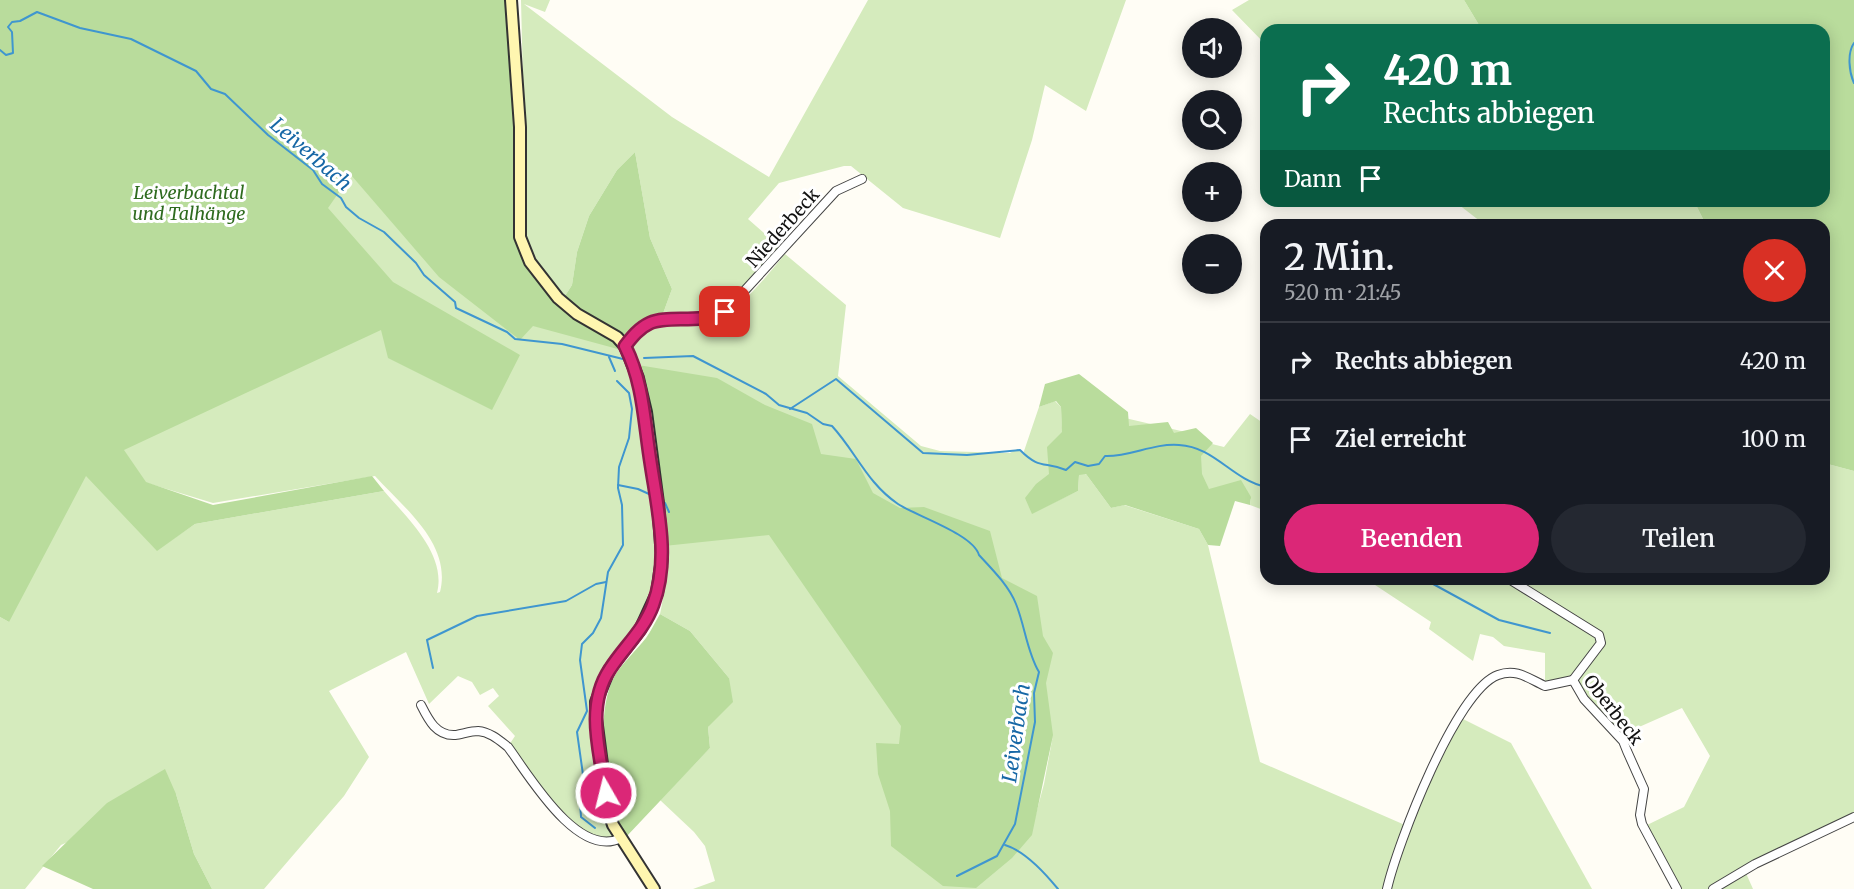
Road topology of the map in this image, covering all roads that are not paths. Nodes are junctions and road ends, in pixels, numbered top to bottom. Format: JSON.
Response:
{"nodes":[{"id":1,"x":512,"y":0,"type":"edge"},
{"id":2,"x":862,"y":179,"type":"dead end"},
{"id":3,"x":625,"y":346,"type":"junction"},
{"id":4,"x":1519,"y":585,"type":"edge"},
{"id":5,"x":1574,"y":680,"type":"junction"},
{"id":6,"x":422,"y":705,"type":"dead end"},
{"id":7,"x":1854,"y":817,"type":"edge"},
{"id":8,"x":621,"y":838,"type":"junction"},
{"id":9,"x":654,"y":889,"type":"edge"},
{"id":10,"x":1387,"y":889,"type":"edge"},
{"id":11,"x":1677,"y":889,"type":"edge"},
{"id":12,"x":1713,"y":889,"type":"edge"}],
"edges":[{"from":1,"to":3,"type":"street"},
{"from":2,"to":3,"type":"street","name":"Niederbeck"},
{"from":3,"to":8,"type":"street"},
{"from":4,"to":5,"type":"street"},
{"from":5,"to":10,"type":"street","name":"Oberbeck"},
{"from":5,"to":11,"type":"street","name":"Oberbeck"},
{"from":6,"to":8,"type":"street"},
{"from":7,"to":12,"type":"street"},
{"from":8,"to":9,"type":"street"}]}
